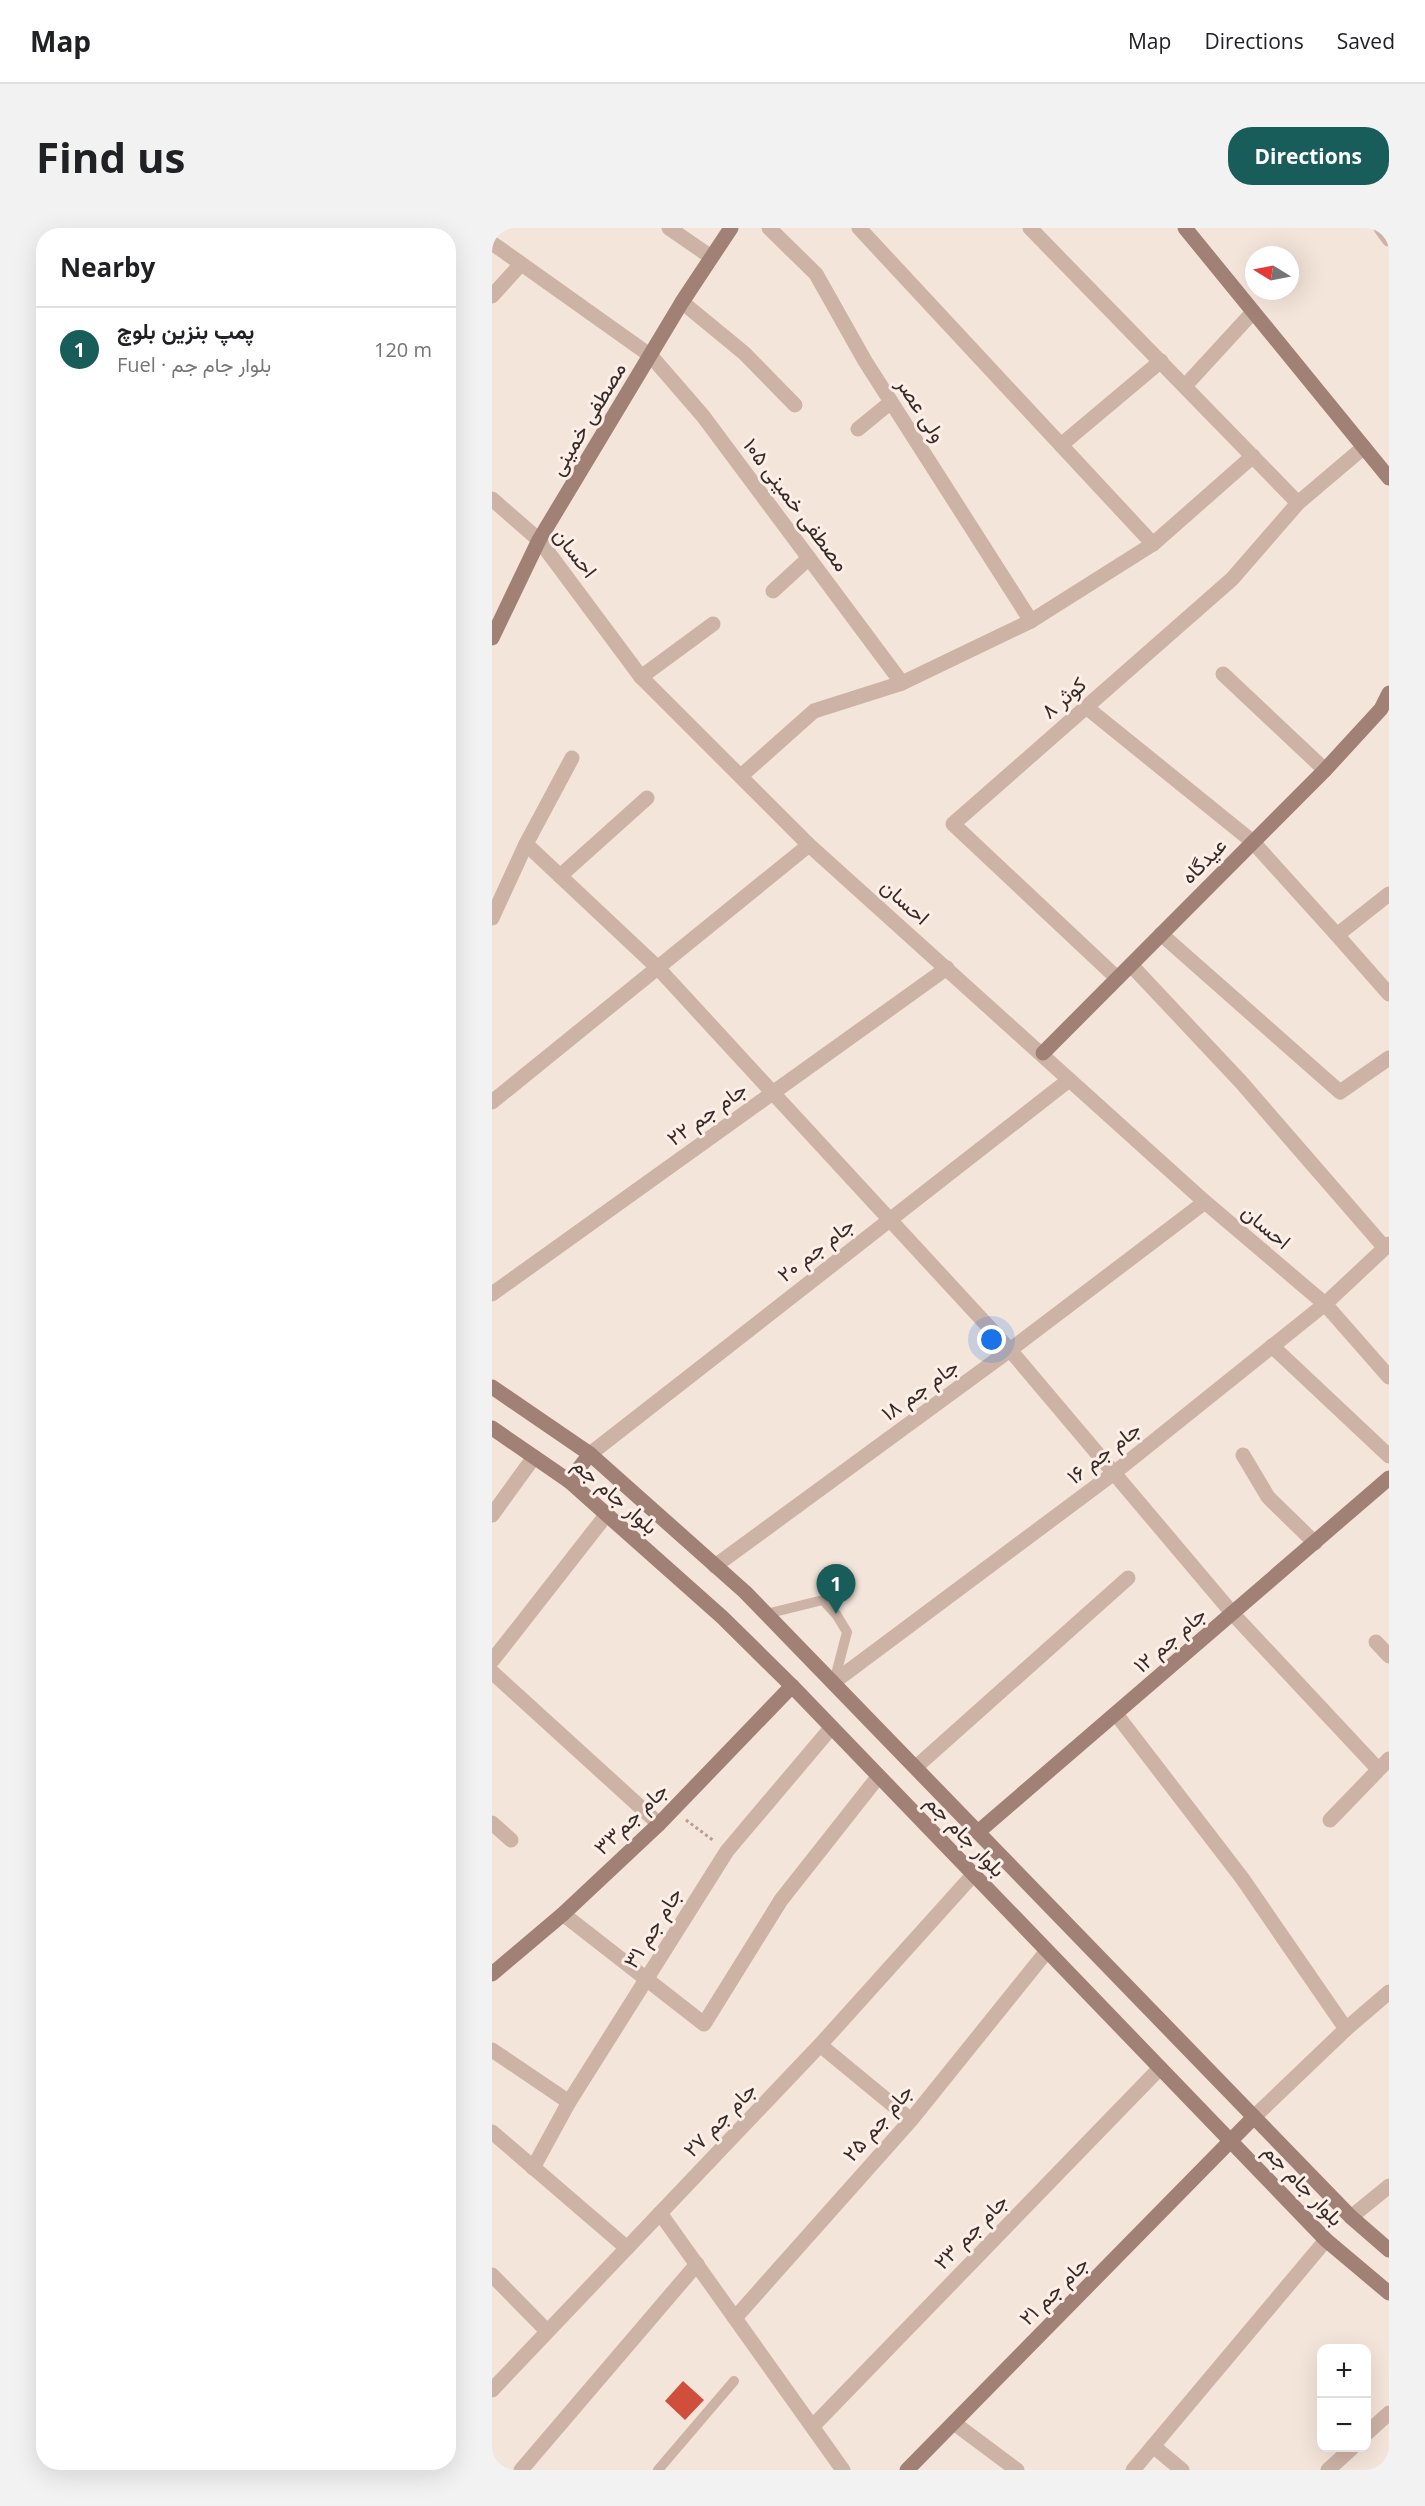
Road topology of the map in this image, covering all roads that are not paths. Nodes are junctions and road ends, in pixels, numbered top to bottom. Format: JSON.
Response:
{"nodes":[{"id":1,"x":669,"y":228,"type":"edge"},
{"id":2,"x":731,"y":228,"type":"edge"},
{"id":3,"x":769,"y":228,"type":"edge"},
{"id":4,"x":860,"y":228,"type":"edge"},
{"id":5,"x":1030,"y":228,"type":"edge"},
{"id":6,"x":1185,"y":228,"type":"edge"},
{"id":7,"x":1381,"y":228,"type":"edge"},
{"id":8,"x":1389,"y":239,"type":"edge"},
{"id":9,"x":492,"y":243,"type":"edge"},
{"id":10,"x":711,"y":257,"type":"junction"},
{"id":11,"x":521,"y":264,"type":"junction"},
{"id":12,"x":492,"y":296,"type":"edge"},
{"id":13,"x":682,"y":302,"type":"junction"},
{"id":14,"x":1253,"y":312,"type":"junction"},
{"id":15,"x":651,"y":356,"type":"junction"},
{"id":16,"x":1161,"y":361,"type":"junction"},
{"id":17,"x":1185,"y":386,"type":"junction"},
{"id":18,"x":891,"y":402,"type":"junction"},
{"id":19,"x":795,"y":405,"type":"dead end"},
{"id":20,"x":858,"y":429,"type":"dead end"},
{"id":21,"x":1061,"y":446,"type":"junction"},
{"id":22,"x":1364,"y":447,"type":"junction"},
{"id":23,"x":1253,"y":456,"type":"junction"},
{"id":24,"x":1389,"y":478,"type":"edge"},
{"id":25,"x":492,"y":499,"type":"edge"},
{"id":26,"x":1298,"y":503,"type":"junction"},
{"id":27,"x":539,"y":540,"type":"junction"},
{"id":28,"x":1153,"y":544,"type":"junction"},
{"id":29,"x":809,"y":558,"type":"junction"},
{"id":30,"x":773,"y":591,"type":"dead end"},
{"id":31,"x":1030,"y":621,"type":"junction"},
{"id":32,"x":713,"y":624,"type":"dead end"},
{"id":33,"x":492,"y":638,"type":"edge"},
{"id":34,"x":1223,"y":674,"type":"dead end"},
{"id":35,"x":642,"y":677,"type":"junction"},
{"id":36,"x":903,"y":683,"type":"junction"},
{"id":37,"x":1389,"y":693,"type":"edge"},
{"id":38,"x":1086,"y":707,"type":"junction"},
{"id":39,"x":572,"y":758,"type":"dead end"},
{"id":40,"x":1324,"y":770,"type":"junction"},
{"id":41,"x":741,"y":776,"type":"junction"},
{"id":42,"x":648,"y":798,"type":"dead end"},
{"id":43,"x":1253,"y":842,"type":"junction"},
{"id":44,"x":526,"y":844,"type":"junction"},
{"id":45,"x":809,"y":845,"type":"junction"},
{"id":46,"x":560,"y":876,"type":"junction"},
{"id":47,"x":1389,"y":894,"type":"edge"},
{"id":48,"x":492,"y":918,"type":"edge"},
{"id":49,"x":1161,"y":934,"type":"junction"},
{"id":50,"x":1337,"y":935,"type":"junction"},
{"id":51,"x":1131,"y":965,"type":"junction"},
{"id":52,"x":658,"y":968,"type":"junction"},
{"id":53,"x":947,"y":968,"type":"junction"},
{"id":54,"x":1117,"y":978,"type":"junction"},
{"id":55,"x":1389,"y":994,"type":"edge"},
{"id":56,"x":1043,"y":1053,"type":"junction"},
{"id":57,"x":1389,"y":1058,"type":"edge"},
{"id":58,"x":1069,"y":1080,"type":"junction"},
{"id":59,"x":773,"y":1093,"type":"junction"},
{"id":60,"x":492,"y":1102,"type":"edge"},
{"id":61,"x":1205,"y":1202,"type":"junction"},
{"id":62,"x":890,"y":1220,"type":"junction"},
{"id":63,"x":1387,"y":1246,"type":"edge"},
{"id":64,"x":492,"y":1294,"type":"edge"},
{"id":65,"x":1325,"y":1304,"type":"junction"},
{"id":66,"x":1272,"y":1346,"type":"junction"},
{"id":67,"x":1010,"y":1350,"type":"junction"},
{"id":68,"x":1389,"y":1377,"type":"edge"},
{"id":69,"x":492,"y":1387,"type":"edge"},
{"id":70,"x":492,"y":1428,"type":"edge"},
{"id":71,"x":590,"y":1455,"type":"junction"},
{"id":72,"x":1243,"y":1455,"type":"dead end"},
{"id":73,"x":1389,"y":1456,"type":"edge"},
{"id":74,"x":534,"y":1457,"type":"junction"},
{"id":75,"x":1114,"y":1473,"type":"junction"},
{"id":76,"x":1389,"y":1478,"type":"edge"},
{"id":77,"x":569,"y":1481,"type":"junction"},
{"id":78,"x":607,"y":1514,"type":"junction"},
{"id":79,"x":492,"y":1515,"type":"edge"},
{"id":80,"x":1315,"y":1543,"type":"junction"},
{"id":81,"x":715,"y":1566,"type":"junction"},
{"id":82,"x":1128,"y":1578,"type":"dead end"},
{"id":83,"x":766,"y":1614,"type":"junction"},
{"id":84,"x":1233,"y":1614,"type":"junction"},
{"id":85,"x":1376,"y":1642,"type":"dead end"},
{"id":86,"x":1389,"y":1656,"type":"edge"},
{"id":87,"x":492,"y":1661,"type":"edge"},
{"id":88,"x":492,"y":1672,"type":"edge"},
{"id":89,"x":834,"y":1682,"type":"junction"},
{"id":90,"x":792,"y":1686,"type":"junction"},
{"id":91,"x":1116,"y":1714,"type":"junction"},
{"id":92,"x":831,"y":1728,"type":"junction"},
{"id":93,"x":1384,"y":1764,"type":"edge"},
{"id":94,"x":916,"y":1767,"type":"junction"},
{"id":95,"x":878,"y":1777,"type":"junction"},
{"id":96,"x":1330,"y":1820,"type":"dead end"},
{"id":97,"x":492,"y":1823,"type":"edge"},
{"id":98,"x":659,"y":1824,"type":"junction"},
{"id":99,"x":978,"y":1832,"type":"junction"},
{"id":100,"x":512,"y":1840,"type":"dead end"},
{"id":101,"x":974,"y":1875,"type":"junction"},
{"id":102,"x":563,"y":1914,"type":"junction"},
{"id":103,"x":1047,"y":1951,"type":"junction"},
{"id":104,"x":492,"y":1974,"type":"edge"},
{"id":105,"x":646,"y":1979,"type":"junction"},
{"id":106,"x":1389,"y":1992,"type":"edge"},
{"id":107,"x":1346,"y":2029,"type":"junction"},
{"id":108,"x":820,"y":2045,"type":"junction"},
{"id":109,"x":492,"y":2050,"type":"edge"},
{"id":110,"x":1160,"y":2068,"type":"junction"},
{"id":111,"x":569,"y":2102,"type":"junction"},
{"id":112,"x":1254,"y":2117,"type":"junction"},
{"id":113,"x":911,"y":2120,"type":"junction"},
{"id":114,"x":492,"y":2132,"type":"edge"},
{"id":115,"x":1231,"y":2142,"type":"junction"},
{"id":116,"x":533,"y":2168,"type":"junction"},
{"id":117,"x":1389,"y":2186,"type":"edge"},
{"id":118,"x":660,"y":2213,"type":"junction"},
{"id":119,"x":1351,"y":2217,"type":"junction"},
{"id":120,"x":1326,"y":2240,"type":"junction"},
{"id":121,"x":627,"y":2248,"type":"junction"},
{"id":122,"x":1389,"y":2250,"type":"edge"},
{"id":123,"x":697,"y":2264,"type":"junction"},
{"id":124,"x":492,"y":2275,"type":"edge"},
{"id":125,"x":1389,"y":2293,"type":"edge"},
{"id":126,"x":735,"y":2318,"type":"junction"},
{"id":127,"x":548,"y":2331,"type":"junction"},
{"id":128,"x":734,"y":2382,"type":"dead end"},
{"id":129,"x":492,"y":2390,"type":"edge"},
{"id":130,"x":1389,"y":2413,"type":"edge"},
{"id":131,"x":954,"y":2423,"type":"junction"},
{"id":132,"x":813,"y":2426,"type":"junction"},
{"id":133,"x":1371,"y":2429,"type":"edge"},
{"id":134,"x":1153,"y":2446,"type":"junction"},
{"id":135,"x":1348,"y":2452,"type":"edge"},
{"id":136,"x":521,"y":2470,"type":"edge"},
{"id":137,"x":658,"y":2470,"type":"edge"},
{"id":138,"x":843,"y":2470,"type":"edge"},
{"id":139,"x":907,"y":2470,"type":"edge"},
{"id":140,"x":1017,"y":2470,"type":"edge"},
{"id":141,"x":1133,"y":2470,"type":"edge"},
{"id":142,"x":1182,"y":2470,"type":"edge"},
{"id":143,"x":1328,"y":2470,"type":"edge"}],
"edges":[{"from":1,"to":10,"type":"street"},
{"from":2,"to":10,"type":"street","name":"مصطفی خمینی"},
{"from":3,"to":18,"type":"street","name":"ولی عصر"},
{"from":4,"to":21,"type":"street"},
{"from":5,"to":16,"type":"street"},
{"from":6,"to":14,"type":"street"},
{"from":7,"to":8,"type":"street"},
{"from":9,"to":11,"type":"street","name":"مصطفی خمینی ۱۰۵"},
{"from":10,"to":13,"type":"street","name":"مصطفی خمینی"},
{"from":11,"to":12,"type":"street"},
{"from":11,"to":15,"type":"street","name":"مصطفی خمینی ۱۰۵"},
{"from":13,"to":15,"type":"street","name":"مصطفی خمینی"},
{"from":13,"to":19,"type":"street"},
{"from":14,"to":17,"type":"street"},
{"from":14,"to":22,"type":"street"},
{"from":15,"to":27,"type":"street","name":"مصطفی خمینی"},
{"from":15,"to":29,"type":"street","name":"مصطفی خمینی ۱۰۵"},
{"from":16,"to":17,"type":"street"},
{"from":16,"to":21,"type":"street"},
{"from":17,"to":23,"type":"street"},
{"from":18,"to":20,"type":"street"},
{"from":18,"to":31,"type":"street","name":"ولی عصر"},
{"from":21,"to":28,"type":"street"},
{"from":22,"to":24,"type":"street"},
{"from":22,"to":26,"type":"street","name":"کوثر ۸"},
{"from":23,"to":26,"type":"street"},
{"from":23,"to":28,"type":"street"},
{"from":25,"to":27,"type":"street","name":"احسان"},
{"from":26,"to":38,"type":"street","name":"کوثر ۸"},
{"from":27,"to":33,"type":"street","name":"مصطفی خمینی"},
{"from":27,"to":35,"type":"street","name":"احسان"},
{"from":28,"to":31,"type":"street"},
{"from":29,"to":30,"type":"street"},
{"from":29,"to":36,"type":"street","name":"مصطفی خمینی ۱۰۵"},
{"from":31,"to":36,"type":"street"},
{"from":32,"to":35,"type":"street"},
{"from":34,"to":40,"type":"street"},
{"from":35,"to":41,"type":"street","name":"احسان"},
{"from":36,"to":41,"type":"street"},
{"from":37,"to":40,"type":"street","name":"عیدگاه"},
{"from":38,"to":43,"type":"street"},
{"from":38,"to":54,"type":"street","name":"کوثر ۸"},
{"from":39,"to":44,"type":"street"},
{"from":40,"to":43,"type":"street","name":"عیدگاه"},
{"from":41,"to":45,"type":"street","name":"احسان"},
{"from":42,"to":46,"type":"street"},
{"from":43,"to":49,"type":"street","name":"عیدگاه"},
{"from":43,"to":50,"type":"street"},
{"from":44,"to":46,"type":"street"},
{"from":44,"to":48,"type":"street"},
{"from":45,"to":52,"type":"street"},
{"from":45,"to":53,"type":"street","name":"احسان"},
{"from":46,"to":52,"type":"street"},
{"from":47,"to":50,"type":"street"},
{"from":49,"to":51,"type":"street","name":"عیدگاه"},
{"from":49,"to":57,"type":"street"},
{"from":50,"to":55,"type":"street"},
{"from":51,"to":54,"type":"street","name":"عیدگاه"},
{"from":51,"to":63,"type":"street"},
{"from":52,"to":59,"type":"street"},
{"from":52,"to":60,"type":"street"},
{"from":53,"to":56,"type":"street","name":"احسان"},
{"from":53,"to":59,"type":"street","name":"جام جم ۲۲"},
{"from":54,"to":56,"type":"street","name":"عیدگاه"},
{"from":56,"to":58,"type":"street","name":"احسان"},
{"from":58,"to":61,"type":"street","name":"احسان"},
{"from":58,"to":62,"type":"street","name":"جام جم ۲۰"},
{"from":59,"to":62,"type":"street"},
{"from":59,"to":64,"type":"street","name":"جام جم ۲۲"},
{"from":61,"to":65,"type":"street","name":"احسان"},
{"from":61,"to":67,"type":"street","name":"جام جم ۱۸"},
{"from":62,"to":67,"type":"street"},
{"from":62,"to":71,"type":"street","name":"جام جم ۲۰"},
{"from":63,"to":65,"type":"street","name":"جام جم ۱۶"},
{"from":65,"to":66,"type":"street","name":"جام جم ۱۶"},
{"from":65,"to":68,"type":"street","name":"احسان"},
{"from":66,"to":73,"type":"street"},
{"from":66,"to":75,"type":"street","name":"جام جم ۱۶"},
{"from":67,"to":75,"type":"street"},
{"from":67,"to":81,"type":"street","name":"جام جم ۱۸"},
{"from":69,"to":71,"type":"street","name":"بلوار جام جم"},
{"from":70,"to":74,"type":"street","name":"بلوار جام جم"},
{"from":71,"to":77,"type":"street"},
{"from":71,"to":81,"type":"street","name":"بلوار جام جم"},
{"from":72,"to":80,"type":"street"},
{"from":74,"to":77,"type":"street","name":"بلوار جام جم"},
{"from":74,"to":79,"type":"street"},
{"from":75,"to":84,"type":"street"},
{"from":75,"to":89,"type":"street","name":"جام جم ۱۶"},
{"from":76,"to":80,"type":"street","name":"جام جم ۱۲"},
{"from":77,"to":78,"type":"street","name":"بلوار جام جم"},
{"from":78,"to":87,"type":"street"},
{"from":78,"to":90,"type":"street","name":"بلوار جام جم"},
{"from":80,"to":84,"type":"street","name":"جام جم ۱۲"},
{"from":81,"to":83,"type":"street","name":"بلوار جام جم"},
{"from":82,"to":94,"type":"street"},
{"from":83,"to":89,"type":"street","name":"بلوار جام جم"},
{"from":83,"to":89,"type":"lane"},
{"from":84,"to":91,"type":"street","name":"جام جم ۱۲"},
{"from":84,"to":93,"type":"street"},
{"from":85,"to":86,"type":"street"},
{"from":88,"to":98,"type":"street"},
{"from":89,"to":94,"type":"street","name":"بلوار جام جم"},
{"from":90,"to":92,"type":"street","name":"بلوار جام جم"},
{"from":90,"to":98,"type":"street","name":"جام جم۳۳"},
{"from":91,"to":99,"type":"street","name":"جام جم ۱۲"},
{"from":91,"to":107,"type":"street"},
{"from":92,"to":95,"type":"street","name":"بلوار جام جم"},
{"from":92,"to":105,"type":"street","name":"جام جم ۳۱"},
{"from":93,"to":96,"type":"street"},
{"from":94,"to":99,"type":"street","name":"بلوار جام جم"},
{"from":95,"to":101,"type":"street","name":"بلوار جام جم"},
{"from":95,"to":105,"type":"street"},
{"from":97,"to":100,"type":"street"},
{"from":98,"to":102,"type":"street","name":"جام جم۳۳"},
{"from":99,"to":112,"type":"street","name":"بلوار جام جم"},
{"from":101,"to":103,"type":"street","name":"بلوار جام جم"},
{"from":101,"to":108,"type":"street","name":"جام جم ۲۷"},
{"from":102,"to":104,"type":"street","name":"جام جم۳۳"},
{"from":102,"to":105,"type":"street"},
{"from":103,"to":110,"type":"street","name":"بلوار جام جم"},
{"from":103,"to":113,"type":"street","name":"جام جم ۲۵"},
{"from":105,"to":111,"type":"street","name":"جام جم ۳۱"},
{"from":106,"to":107,"type":"street"},
{"from":107,"to":112,"type":"street"},
{"from":108,"to":113,"type":"street"},
{"from":108,"to":118,"type":"street","name":"جام جم ۲۷"},
{"from":109,"to":111,"type":"street"},
{"from":110,"to":115,"type":"street","name":"بلوار جام جم"},
{"from":110,"to":132,"type":"street","name":"جام جم ۲۳"},
{"from":111,"to":116,"type":"street","name":"جام جم ۳۱"},
{"from":112,"to":115,"type":"street","name":"جام جم ۲۱"},
{"from":112,"to":119,"type":"street","name":"بلوار جام جم"},
{"from":113,"to":126,"type":"street","name":"جام جم ۲۵"},
{"from":114,"to":116,"type":"street"},
{"from":115,"to":120,"type":"street","name":"بلوار جام جم"},
{"from":115,"to":131,"type":"street","name":"جام جم ۲۱"},
{"from":116,"to":121,"type":"street"},
{"from":117,"to":119,"type":"street"},
{"from":118,"to":121,"type":"street","name":"جام جم ۲۷"},
{"from":118,"to":123,"type":"street"},
{"from":119,"to":122,"type":"street","name":"بلوار جام جم"},
{"from":120,"to":125,"type":"street","name":"بلوار جام جم"},
{"from":120,"to":134,"type":"street"},
{"from":121,"to":127,"type":"street","name":"جام جم ۲۷"},
{"from":123,"to":126,"type":"street"},
{"from":123,"to":136,"type":"street"},
{"from":124,"to":127,"type":"street"},
{"from":126,"to":132,"type":"street"},
{"from":127,"to":129,"type":"street","name":"جام جم ۲۷"},
{"from":128,"to":137,"type":"lane"},
{"from":130,"to":133,"type":"street"},
{"from":131,"to":139,"type":"street","name":"جام جم ۲۱"},
{"from":131,"to":140,"type":"street"},
{"from":132,"to":138,"type":"street"},
{"from":134,"to":141,"type":"street"},
{"from":134,"to":142,"type":"street"},
{"from":135,"to":143,"type":"street"}]}
